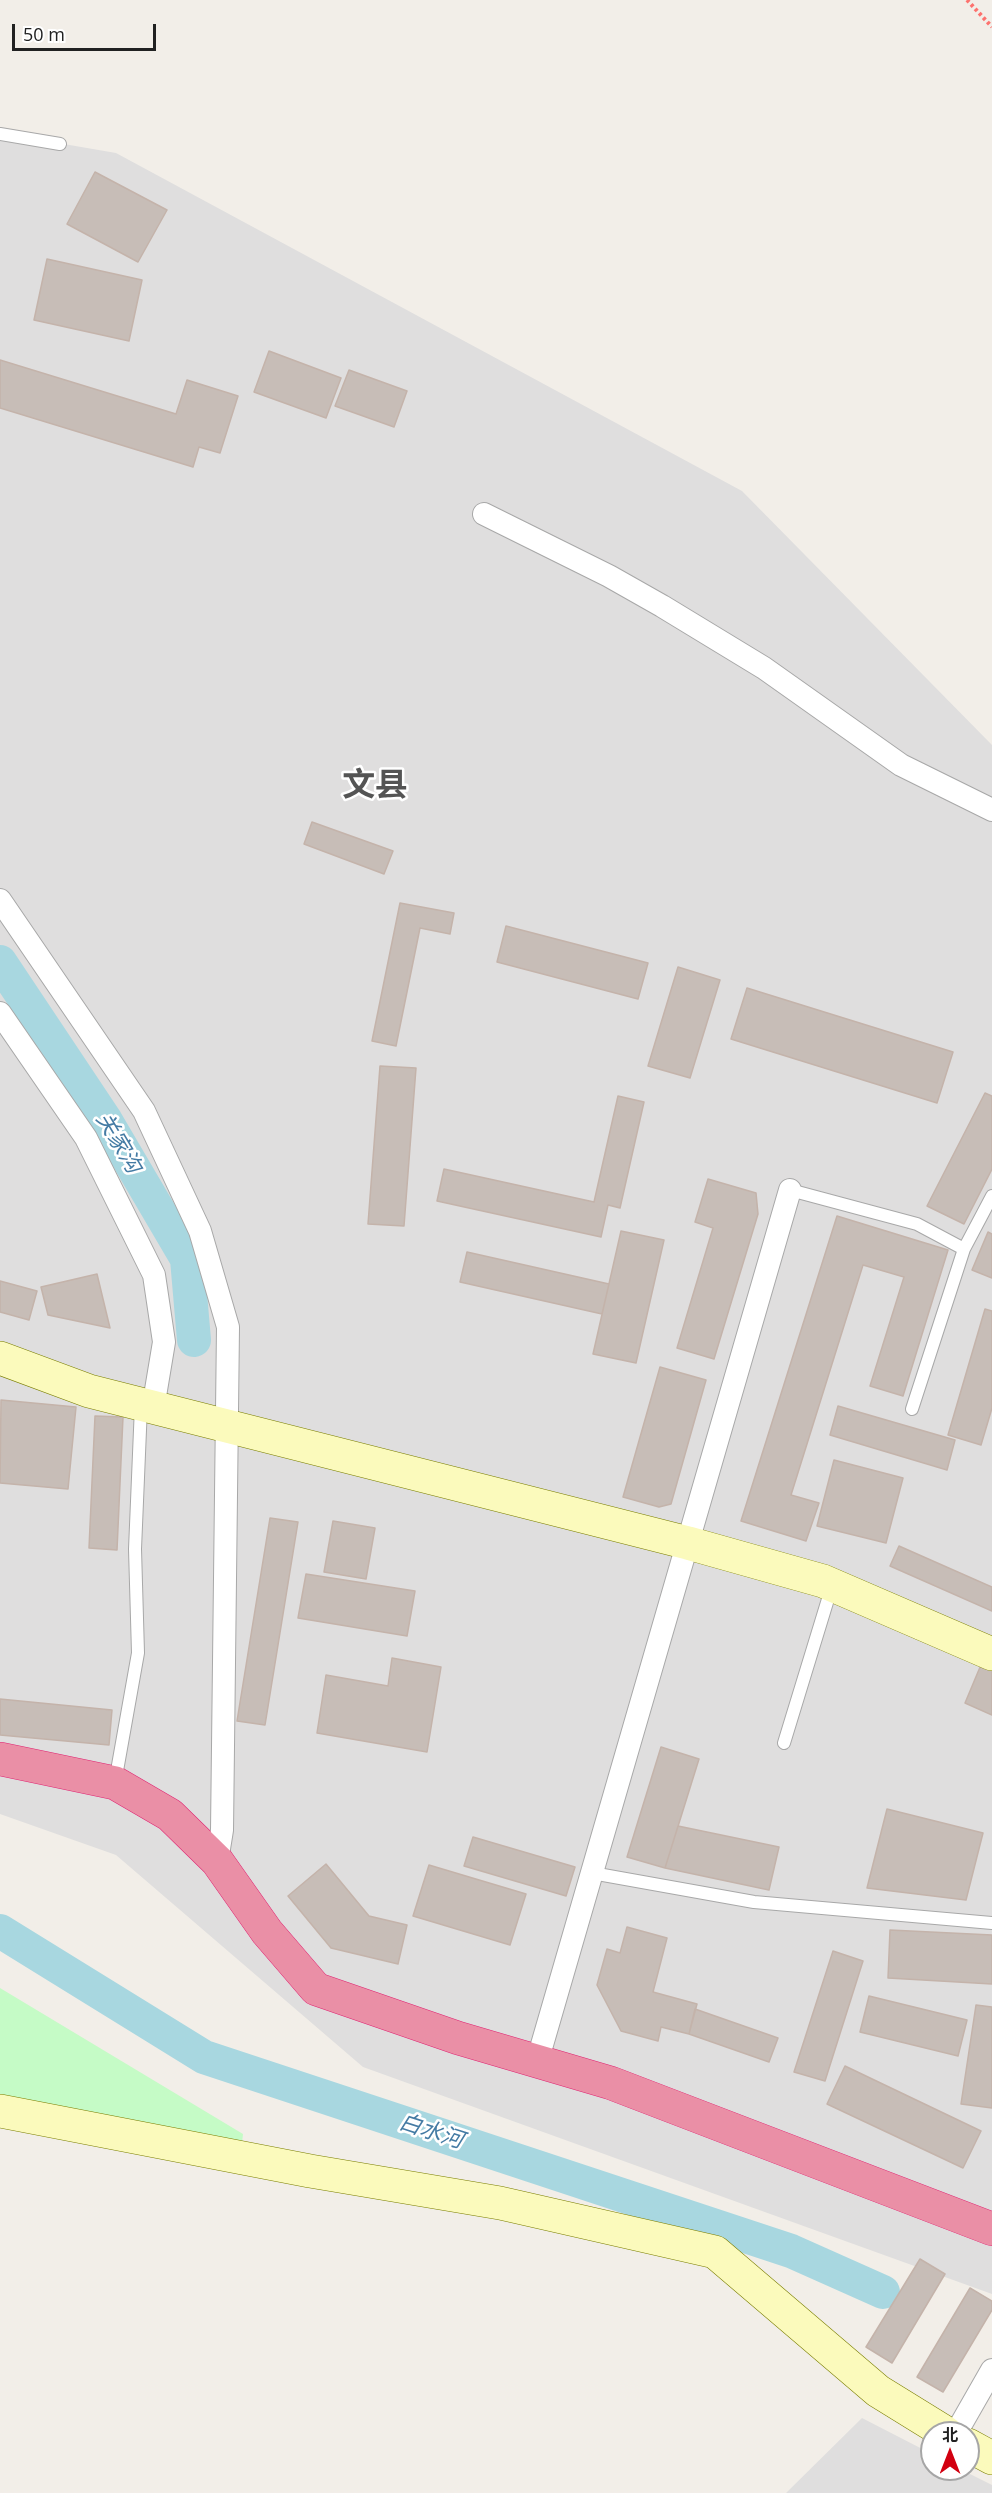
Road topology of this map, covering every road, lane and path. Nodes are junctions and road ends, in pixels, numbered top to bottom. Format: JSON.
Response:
{"nodes":[{"id":1,"x":967,"y":0,"type":"edge"},
{"id":2,"x":992,"y":27,"type":"edge"},
{"id":3,"x":0,"y":134,"type":"edge"},
{"id":4,"x":60,"y":144,"type":"dead end"},
{"id":5,"x":484,"y":514,"type":"dead end"},
{"id":6,"x":992,"y":810,"type":"edge"},
{"id":7,"x":0,"y":900,"type":"edge"},
{"id":8,"x":0,"y":1012,"type":"edge"},
{"id":9,"x":790,"y":1190,"type":"joint"},
{"id":10,"x":992,"y":1196,"type":"edge"},
{"id":11,"x":988,"y":1215,"type":"edge"},
{"id":12,"x":964,"y":1249,"type":"junction"},
{"id":13,"x":0,"y":1358,"type":"edge"},
{"id":14,"x":147,"y":1406,"type":"junction"},
{"id":15,"x":912,"y":1409,"type":"dead end"},
{"id":16,"x":228,"y":1427,"type":"junction"},
{"id":17,"x":688,"y":1543,"type":"junction"},
{"id":18,"x":832,"y":1585,"type":"junction"},
{"id":19,"x":992,"y":1654,"type":"edge"},
{"id":20,"x":784,"y":1743,"type":"dead end"},
{"id":21,"x":1,"y":1764,"type":"edge"},
{"id":22,"x":114,"y":1783,"type":"junction"},
{"id":23,"x":217,"y":1861,"type":"junction"},
{"id":24,"x":592,"y":1873,"type":"junction"},
{"id":25,"x":992,"y":1923,"type":"edge"},
{"id":26,"x":537,"y":2062,"type":"junction"},
{"id":27,"x":0,"y":2111,"type":"edge"},
{"id":28,"x":992,"y":2229,"type":"edge"},
{"id":29,"x":992,"y":2370,"type":"edge"},
{"id":30,"x":927,"y":2421,"type":"edge"},
{"id":31,"x":963,"y":2421,"type":"edge"}],
"edges":[{"from":1,"to":2,"type":"path"},
{"from":3,"to":4,"type":"lane"},
{"from":5,"to":6,"type":"street"},
{"from":7,"to":16,"type":"street"},
{"from":8,"to":14,"type":"street"},
{"from":9,"to":12,"type":"lane"},
{"from":9,"to":17,"type":"street"},
{"from":10,"to":11,"type":"lane"},
{"from":11,"to":12,"type":"lane"},
{"from":12,"to":15,"type":"lane"},
{"from":13,"to":14,"type":"street"},
{"from":14,"to":16,"type":"street"},
{"from":14,"to":22,"type":"lane"},
{"from":16,"to":17,"type":"street"},
{"from":16,"to":23,"type":"street"},
{"from":17,"to":18,"type":"street"},
{"from":17,"to":24,"type":"street"},
{"from":18,"to":19,"type":"street"},
{"from":18,"to":20,"type":"lane"},
{"from":21,"to":22,"type":"highway"},
{"from":22,"to":23,"type":"highway"},
{"from":23,"to":26,"type":"highway"},
{"from":24,"to":25,"type":"lane"},
{"from":24,"to":26,"type":"street"},
{"from":26,"to":28,"type":"highway"},
{"from":27,"to":30,"type":"street"},
{"from":29,"to":31,"type":"street"}]}
